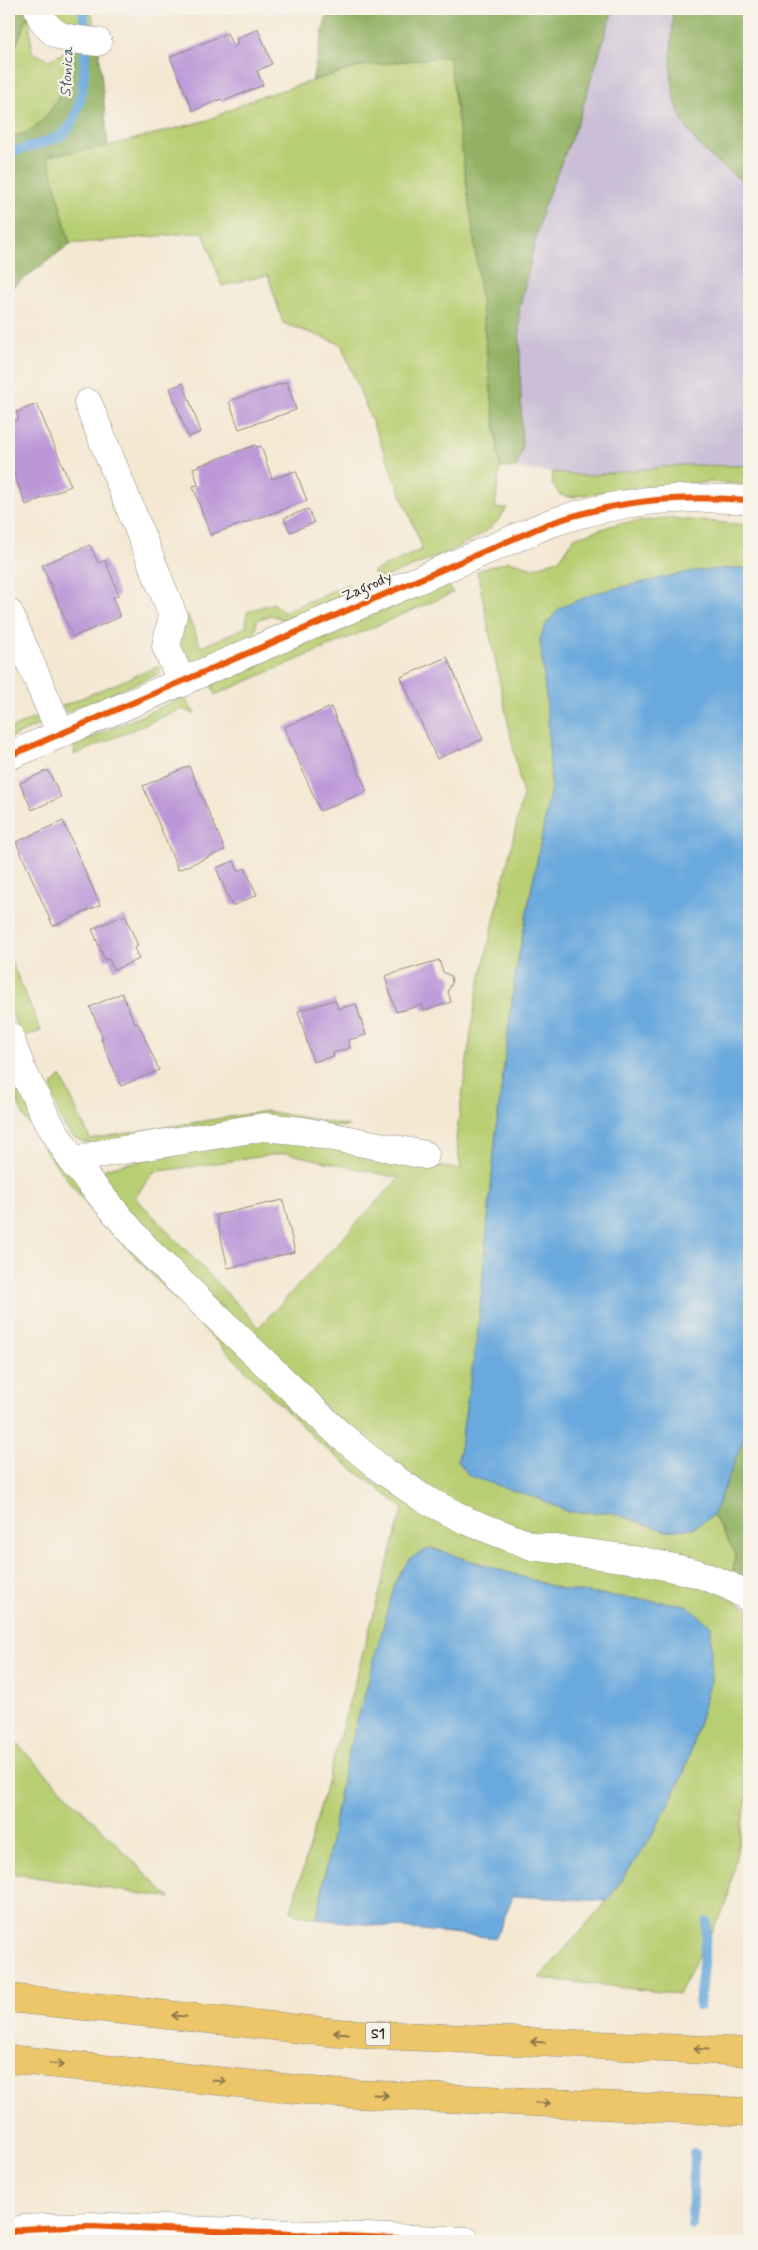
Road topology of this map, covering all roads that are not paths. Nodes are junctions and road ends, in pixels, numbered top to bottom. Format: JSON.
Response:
{"nodes":[{"id":1,"x":40,"y":15,"type":"edge"},
{"id":2,"x":98,"y":42,"type":"dead end"},
{"id":3,"x":88,"y":403,"type":"dead end"},
{"id":4,"x":749,"y":500,"type":"edge"},
{"id":5,"x":9,"y":613,"type":"edge"},
{"id":6,"x":182,"y":683,"type":"junction"},
{"id":7,"x":61,"y":734,"type":"junction"},
{"id":8,"x":9,"y":756,"type":"edge"},
{"id":9,"x":9,"y":1036,"type":"edge"},
{"id":10,"x":425,"y":1155,"type":"dead end"},
{"id":11,"x":75,"y":1166,"type":"junction"},
{"id":12,"x":749,"y":1598,"type":"edge"},
{"id":13,"x":9,"y":1998,"type":"edge"},
{"id":14,"x":749,"y":2052,"type":"edge"},
{"id":15,"x":9,"y":2059,"type":"edge"},
{"id":16,"x":749,"y":2112,"type":"edge"},
{"id":17,"x":9,"y":2233,"type":"edge"},
{"id":18,"x":466,"y":2241,"type":"edge"}],
"edges":[{"from":1,"to":2,"type":"street"},
{"from":3,"to":6,"type":"street"},
{"from":4,"to":6,"type":"street","name":"Zagrody"},
{"from":5,"to":7,"type":"street"},
{"from":6,"to":7,"type":"street","name":"Zagrody"},
{"from":7,"to":8,"type":"street","name":"Zagrody"},
{"from":9,"to":11,"type":"street"},
{"from":10,"to":11,"type":"street"},
{"from":11,"to":12,"type":"street"},
{"from":14,"to":13,"type":"highway","number":"S1","one_way":true},
{"from":15,"to":16,"type":"highway","one_way":true},
{"from":17,"to":18,"type":"street"}]}
